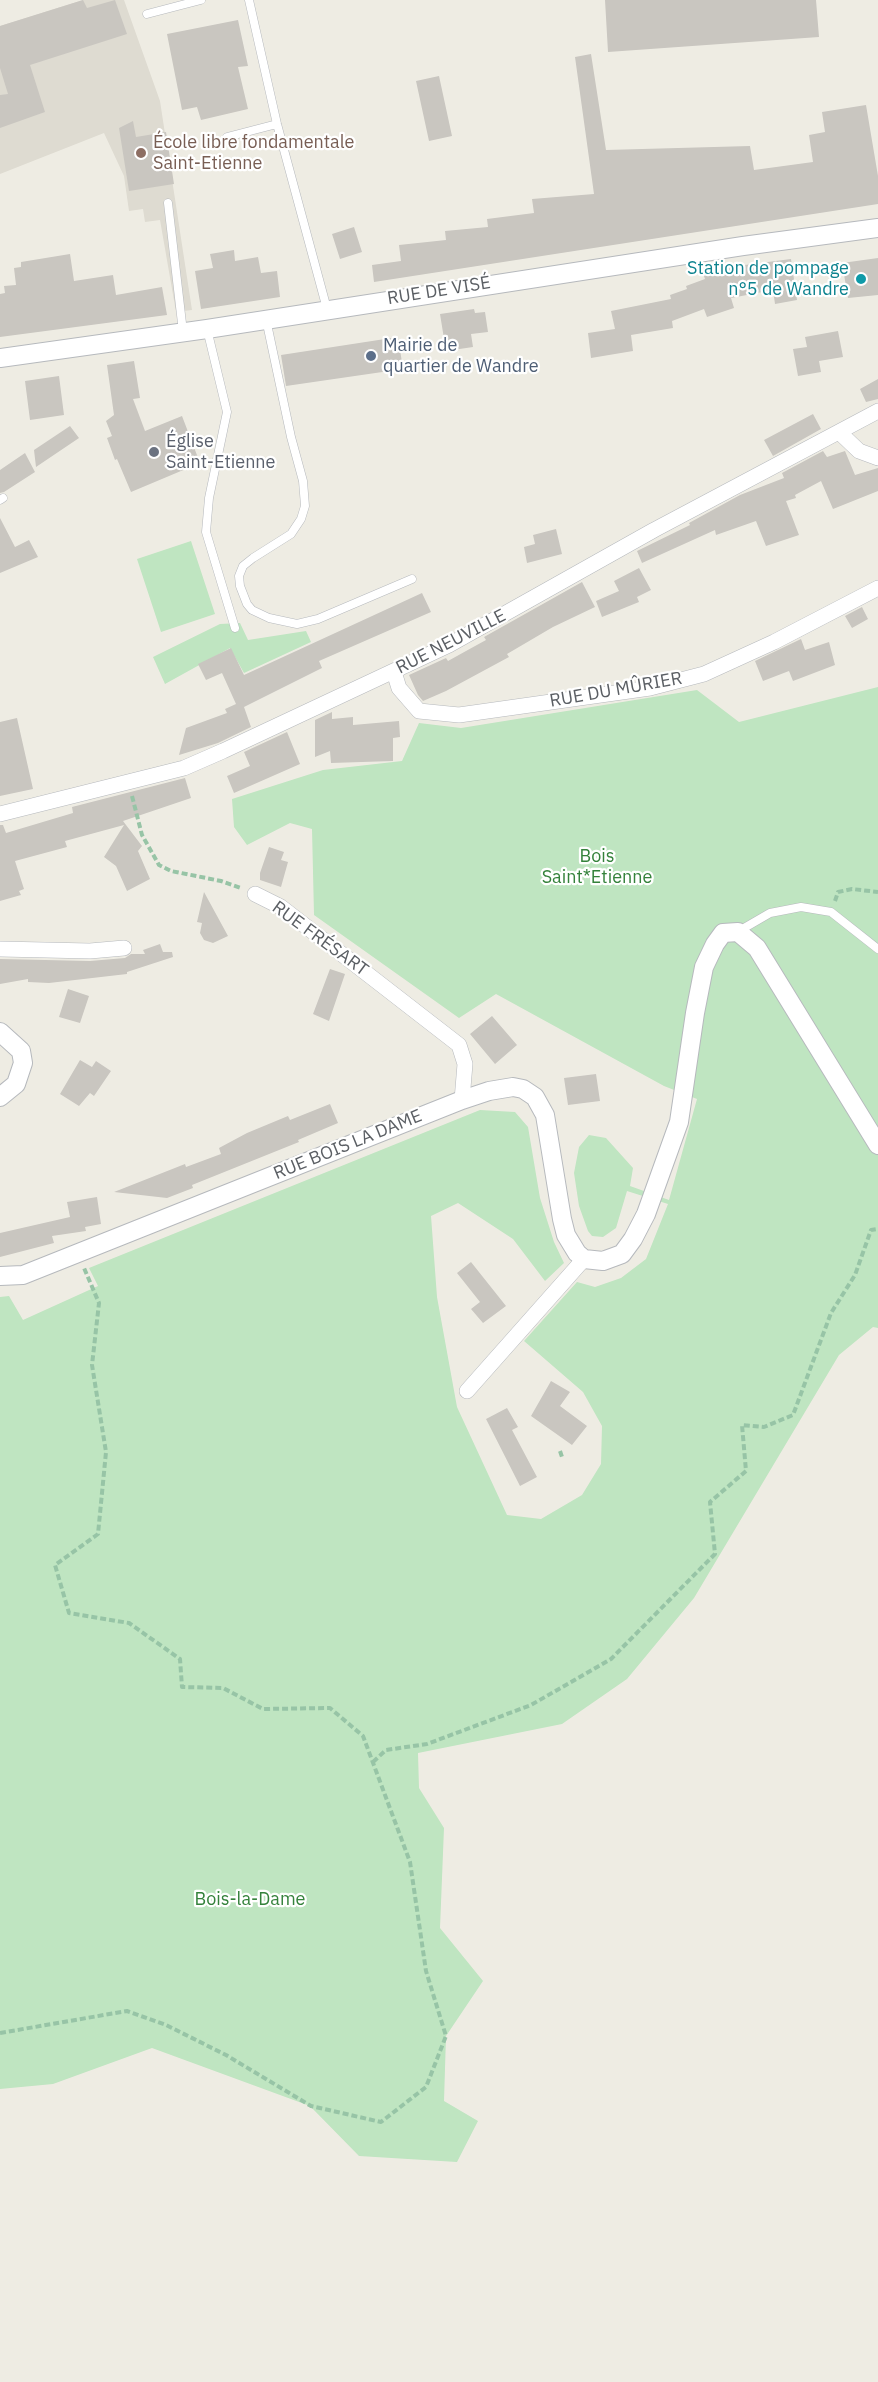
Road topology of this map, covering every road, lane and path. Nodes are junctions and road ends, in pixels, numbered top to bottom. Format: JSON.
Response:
{"nodes":[{"id":1,"x":201,"y":0,"type":"edge"},
{"id":2,"x":249,"y":0,"type":"edge"},
{"id":3,"x":147,"y":14,"type":"dead end"},
{"id":4,"x":277,"y":124,"type":"junction"},
{"id":5,"x":227,"y":137,"type":"dead end"},
{"id":6,"x":168,"y":203,"type":"dead end"},
{"id":7,"x":878,"y":228,"type":"edge"},
{"id":8,"x":327,"y":309,"type":"junction"},
{"id":9,"x":266,"y":319,"type":"junction"},
{"id":10,"x":207,"y":328,"type":"junction"},
{"id":11,"x":183,"y":332,"type":"junction"},
{"id":12,"x":0,"y":358,"type":"edge"},
{"id":13,"x":878,"y":411,"type":"edge"},
{"id":14,"x":839,"y":432,"type":"junction"},
{"id":15,"x":878,"y":458,"type":"edge"},
{"id":16,"x":412,"y":579,"type":"dead end"},
{"id":17,"x":878,"y":588,"type":"edge"},
{"id":18,"x":235,"y":628,"type":"dead end"},
{"id":19,"x":394,"y":672,"type":"junction"},
{"id":20,"x":128,"y":783,"type":"junction"},
{"id":21,"x":0,"y":813,"type":"edge"},
{"id":22,"x":878,"y":892,"type":"edge"},
{"id":23,"x":255,"y":894,"type":"joint"},
{"id":24,"x":831,"y":912,"type":"junction"},
{"id":25,"x":738,"y":932,"type":"junction"},
{"id":26,"x":124,"y":948,"type":"dead end"},
{"id":27,"x":878,"y":949,"type":"edge"},
{"id":28,"x":0,"y":950,"type":"edge"},
{"id":29,"x":0,"y":1032,"type":"edge"},
{"id":30,"x":0,"y":1097,"type":"edge"},
{"id":31,"x":462,"y":1100,"type":"junction"},
{"id":32,"x":878,"y":1145,"type":"edge"},
{"id":33,"x":878,"y":1229,"type":"edge"},
{"id":34,"x":83,"y":1251,"type":"junction"},
{"id":35,"x":584,"y":1259,"type":"junction"},
{"id":36,"x":0,"y":1276,"type":"edge"},
{"id":37,"x":468,"y":1391,"type":"dead end"},
{"id":38,"x":560,"y":1451,"type":"dead end"},
{"id":39,"x":562,"y":1457,"type":"dead end"},
{"id":40,"x":373,"y":1762,"type":"junction"},
{"id":41,"x":0,"y":2033,"type":"edge"}],
"edges":[{"from":1,"to":3,"type":"lane"},
{"from":2,"to":4,"type":"lane"},
{"from":4,"to":5,"type":"lane"},
{"from":4,"to":8,"type":"lane"},
{"from":6,"to":11,"type":"lane"},
{"from":7,"to":8,"type":"street","name":"RUE DE VISÉ"},
{"from":8,"to":9,"type":"street","name":"RUE DE VISÉ"},
{"from":9,"to":10,"type":"street","name":"RUE DE VISÉ"},
{"from":9,"to":16,"type":"lane"},
{"from":10,"to":11,"type":"street","name":"RUE DE VISÉ"},
{"from":10,"to":18,"type":"lane"},
{"from":11,"to":12,"type":"street","name":"RUE DE VISÉ"},
{"from":13,"to":14,"type":"street","name":"RUE NEUVILLE"},
{"from":14,"to":15,"type":"street"},
{"from":14,"to":19,"type":"street","name":"RUE NEUVILLE"},
{"from":17,"to":19,"type":"street","name":"RUE DU MÛRIER"},
{"from":19,"to":20,"type":"street","name":"RUE NEUVILLE"},
{"from":20,"to":21,"type":"street","name":"RUE NEUVILLE"},
{"from":20,"to":23,"type":"path","name":"RUE FRÉSART"},
{"from":22,"to":24,"type":"path"},
{"from":23,"to":31,"type":"street","name":"RUE FRÉSART"},
{"from":24,"to":25,"type":"lane"},
{"from":24,"to":27,"type":"lane"},
{"from":25,"to":32,"type":"street"},
{"from":25,"to":35,"type":"street"},
{"from":26,"to":28,"type":"street"},
{"from":29,"to":30,"type":"street"},
{"from":31,"to":34,"type":"street","name":"RUE BOIS LA DAME"},
{"from":31,"to":35,"type":"street","name":"RUE BOIS LA DAME"},
{"from":33,"to":40,"type":"path"},
{"from":34,"to":36,"type":"street","name":"RUE BOIS LA DAME"},
{"from":34,"to":40,"type":"path"},
{"from":35,"to":37,"type":"street"},
{"from":38,"to":39,"type":"path"},
{"from":40,"to":41,"type":"path"}]}
